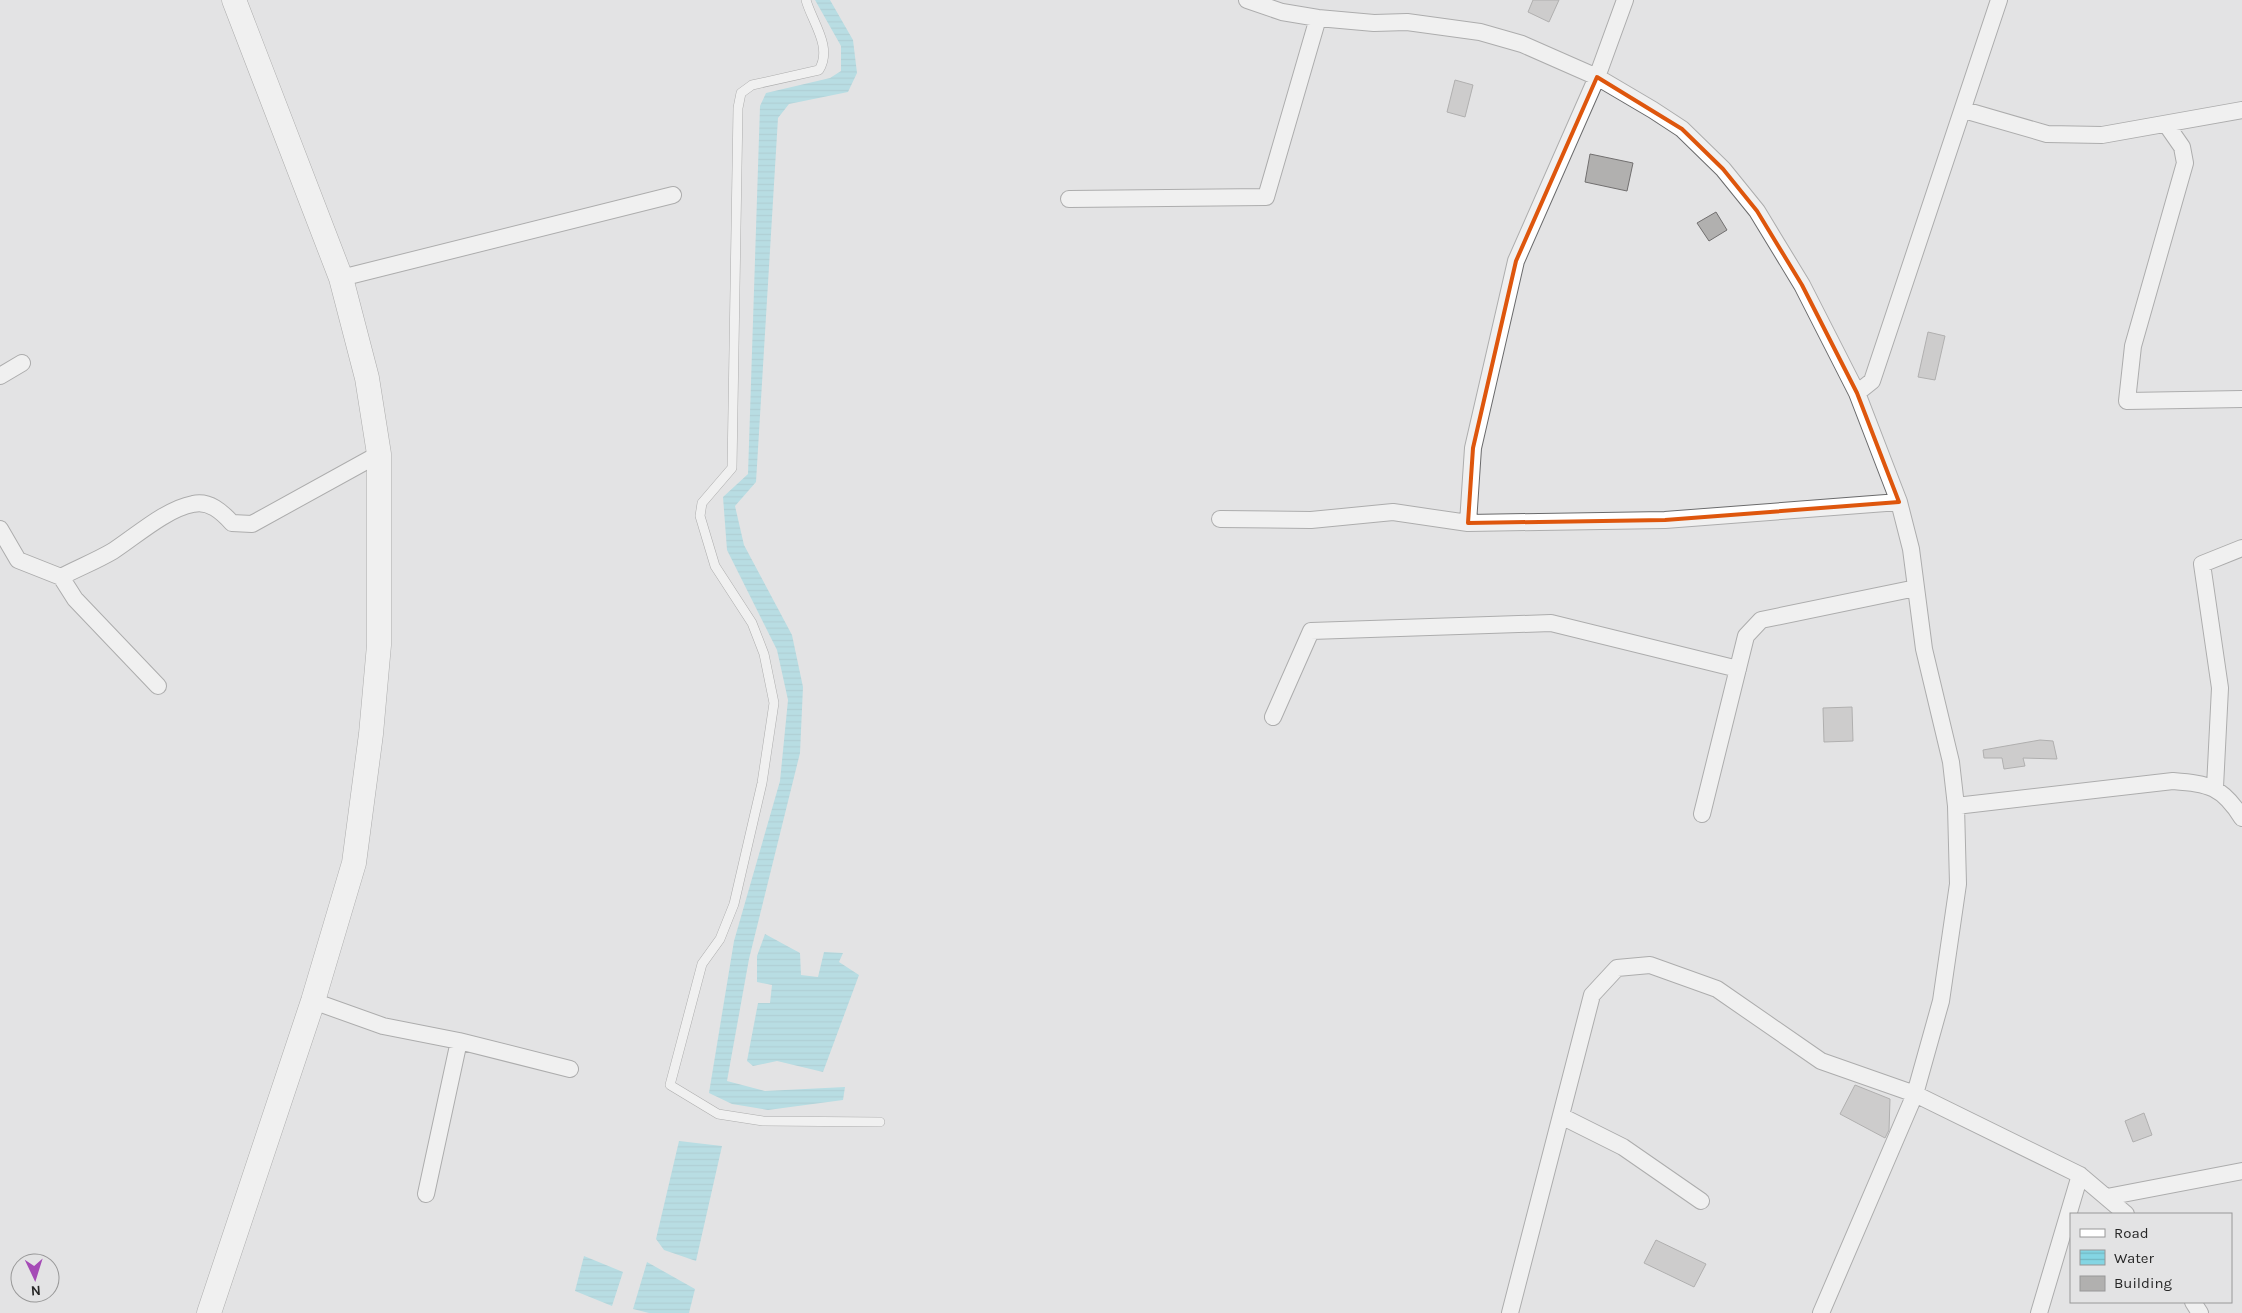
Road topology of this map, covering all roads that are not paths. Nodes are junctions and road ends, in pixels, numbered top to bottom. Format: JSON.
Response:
{"nodes":[{"id":1,"x":234,"y":0,"type":"edge"},
{"id":2,"x":806,"y":0,"type":"edge"},
{"id":3,"x":1247,"y":0,"type":"edge"},
{"id":4,"x":1625,"y":0,"type":"edge"},
{"id":5,"x":1999,"y":0,"type":"edge"},
{"id":6,"x":1318,"y":18,"type":"junction"},
{"id":7,"x":1597,"y":77,"type":"junction"},
{"id":8,"x":1964,"y":110,"type":"junction"},
{"id":9,"x":2242,"y":110,"type":"edge"},
{"id":10,"x":2166,"y":124,"type":"junction"},
{"id":11,"x":673,"y":195,"type":"dead end"},
{"id":12,"x":1069,"y":199,"type":"dead end"},
{"id":13,"x":341,"y":278,"type":"junction"},
{"id":14,"x":22,"y":363,"type":"dead end"},
{"id":15,"x":0,"y":376,"type":"edge"},
{"id":16,"x":1857,"y":393,"type":"junction"},
{"id":17,"x":2242,"y":400,"type":"edge"},
{"id":18,"x":379,"y":454,"type":"junction"},
{"id":19,"x":1899,"y":502,"type":"junction"},
{"id":20,"x":1220,"y":519,"type":"dead end"},
{"id":21,"x":1468,"y":523,"type":"junction"},
{"id":22,"x":0,"y":529,"type":"edge"},
{"id":23,"x":2242,"y":548,"type":"edge"},
{"id":24,"x":61,"y":577,"type":"junction"},
{"id":25,"x":1916,"y":588,"type":"junction"},
{"id":26,"x":1738,"y":670,"type":"junction"},
{"id":27,"x":158,"y":686,"type":"dead end"},
{"id":28,"x":1273,"y":717,"type":"dead end"},
{"id":29,"x":2215,"y":788,"type":"junction"},
{"id":30,"x":1956,"y":806,"type":"junction"},
{"id":31,"x":1702,"y":814,"type":"dead end"},
{"id":32,"x":2242,"y":818,"type":"edge"},
{"id":33,"x":313,"y":1001,"type":"junction"},
{"id":34,"x":459,"y":1041,"type":"junction"},
{"id":35,"x":570,"y":1069,"type":"dead end"},
{"id":36,"x":1915,"y":1094,"type":"junction"},
{"id":37,"x":1561,"y":1116,"type":"junction"},
{"id":38,"x":880,"y":1122,"type":"dead end"},
{"id":39,"x":2242,"y":1171,"type":"edge"},
{"id":40,"x":2080,"y":1175,"type":"junction"},
{"id":41,"x":426,"y":1194,"type":"dead end"},
{"id":42,"x":2107,"y":1197,"type":"junction"},
{"id":43,"x":1701,"y":1201,"type":"dead end"},
{"id":44,"x":2125,"y":1213,"type":"edge"},
{"id":45,"x":209,"y":1313,"type":"edge"},
{"id":46,"x":1510,"y":1313,"type":"edge"},
{"id":47,"x":1821,"y":1313,"type":"edge"},
{"id":48,"x":2038,"y":1313,"type":"edge"}],
"edges":[{"from":1,"to":13,"type":"main road"},
{"from":2,"to":38,"type":"lane"},
{"from":3,"to":6,"type":"street"},
{"from":4,"to":7,"type":"street"},
{"from":5,"to":8,"type":"street"},
{"from":6,"to":7,"type":"street"},
{"from":6,"to":12,"type":"street"},
{"from":7,"to":16,"type":"street"},
{"from":7,"to":21,"type":"street"},
{"from":8,"to":10,"type":"street"},
{"from":8,"to":16,"type":"street"},
{"from":9,"to":10,"type":"street"},
{"from":10,"to":17,"type":"street"},
{"from":11,"to":13,"type":"street"},
{"from":13,"to":18,"type":"main road"},
{"from":14,"to":15,"type":"street"},
{"from":16,"to":19,"type":"street"},
{"from":18,"to":24,"type":"street"},
{"from":18,"to":33,"type":"main road"},
{"from":19,"to":21,"type":"street"},
{"from":19,"to":25,"type":"street"},
{"from":20,"to":21,"type":"street"},
{"from":22,"to":24,"type":"street"},
{"from":23,"to":29,"type":"street"},
{"from":24,"to":27,"type":"street"},
{"from":25,"to":26,"type":"street"},
{"from":25,"to":30,"type":"street"},
{"from":26,"to":28,"type":"street"},
{"from":26,"to":31,"type":"street"},
{"from":29,"to":30,"type":"street"},
{"from":29,"to":32,"type":"street"},
{"from":30,"to":36,"type":"street"},
{"from":33,"to":34,"type":"street"},
{"from":33,"to":45,"type":"main road"},
{"from":34,"to":35,"type":"street"},
{"from":34,"to":41,"type":"street"},
{"from":36,"to":37,"type":"street"},
{"from":36,"to":40,"type":"street"},
{"from":36,"to":47,"type":"street"},
{"from":37,"to":43,"type":"street"},
{"from":37,"to":46,"type":"street"},
{"from":39,"to":42,"type":"street"},
{"from":40,"to":42,"type":"street"},
{"from":40,"to":48,"type":"street"},
{"from":42,"to":44,"type":"street"}]}
